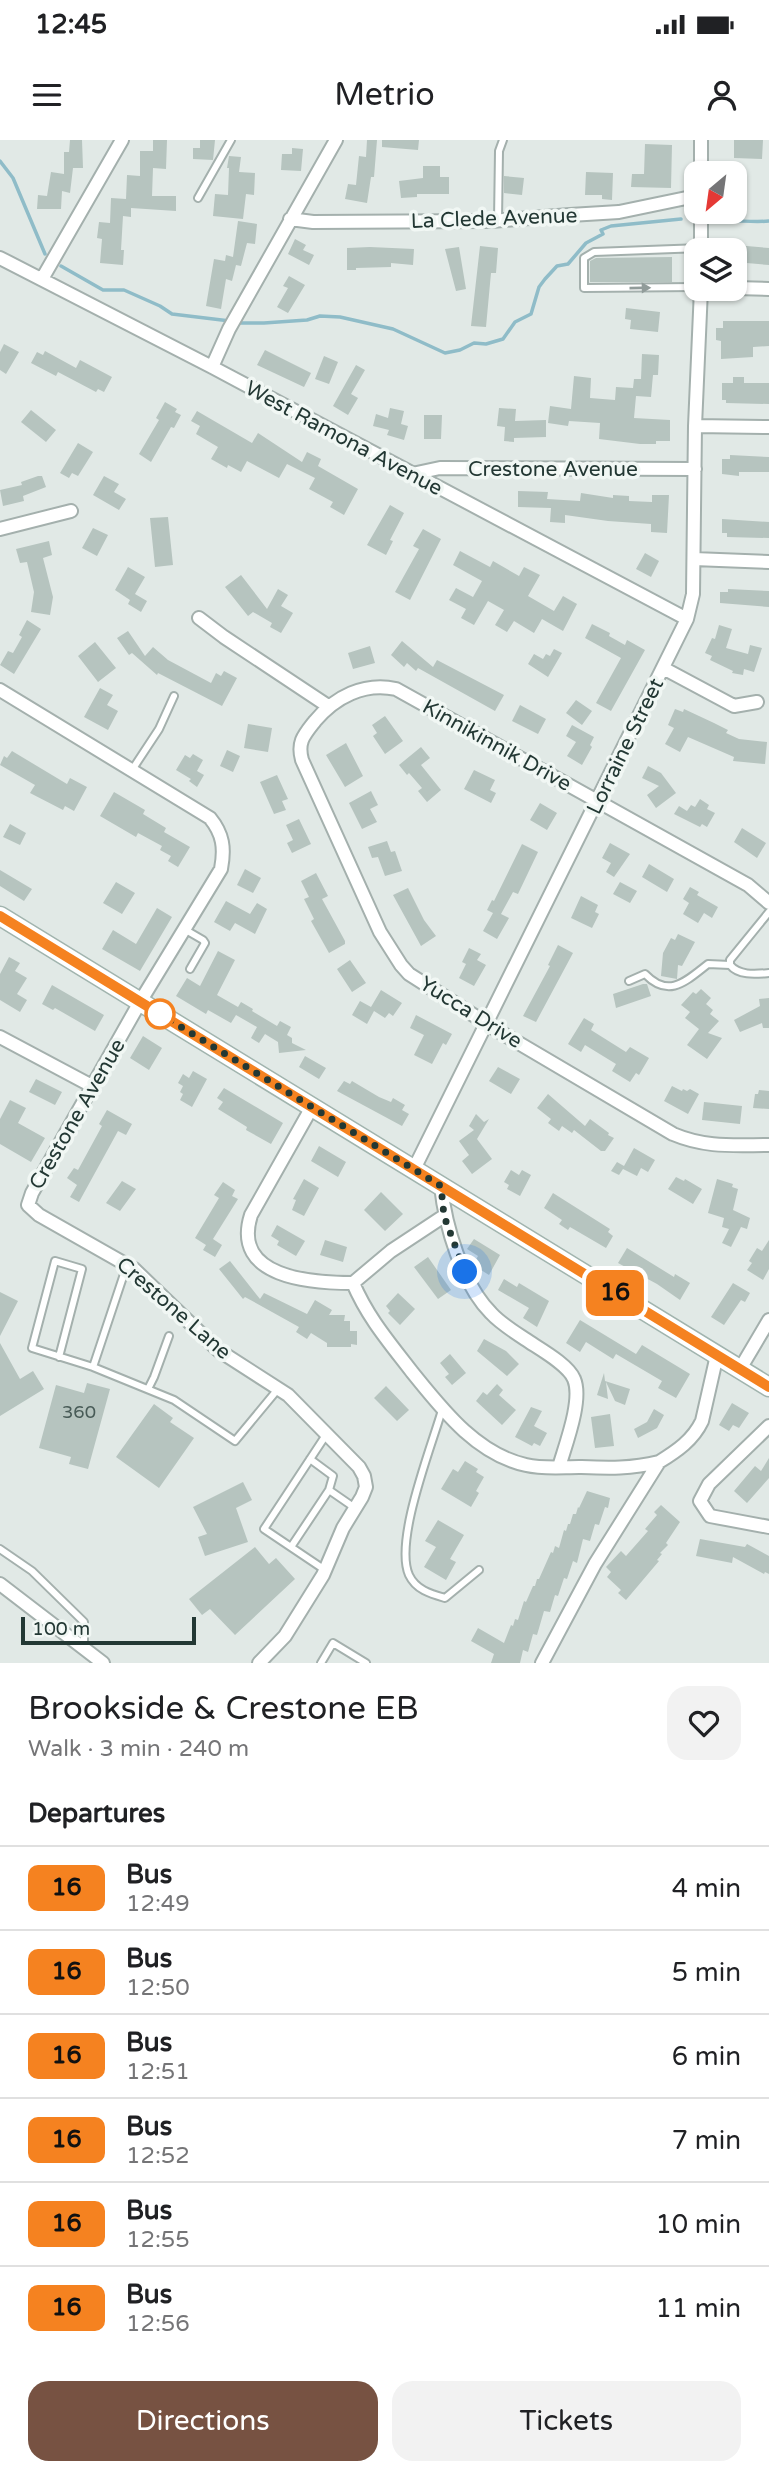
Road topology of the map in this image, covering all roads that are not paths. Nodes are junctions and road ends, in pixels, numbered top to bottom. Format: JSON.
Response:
{"nodes":[{"id":1,"x":122,"y":140,"type":"edge"},
{"id":2,"x":231,"y":140,"type":"edge"},
{"id":3,"x":336,"y":140,"type":"edge"},
{"id":4,"x":503,"y":140,"type":"edge"},
{"id":5,"x":701,"y":140,"type":"edge"},
{"id":6,"x":701,"y":161,"type":"edge"},
{"id":7,"x":198,"y":198,"type":"dead end"},
{"id":8,"x":684,"y":198,"type":"edge"},
{"id":9,"x":290,"y":219,"type":"junction"},
{"id":10,"x":498,"y":220,"type":"junction"},
{"id":11,"x":684,"y":249,"type":"edge"},
{"id":12,"x":0,"y":258,"type":"edge"},
{"id":13,"x":42,"y":279,"type":"junction"},
{"id":14,"x":684,"y":288,"type":"edge"},
{"id":15,"x":747,"y":288,"type":"edge"},
{"id":16,"x":769,"y":289,"type":"edge"},
{"id":17,"x":699,"y":301,"type":"edge"},
{"id":18,"x":212,"y":367,"type":"junction"},
{"id":19,"x":695,"y":426,"type":"junction"},
{"id":20,"x":769,"y":427,"type":"edge"},
{"id":21,"x":695,"y":469,"type":"junction"},
{"id":22,"x":412,"y":474,"type":"junction"},
{"id":23,"x":71,"y":511,"type":"dead end"},
{"id":24,"x":0,"y":529,"type":"edge"},
{"id":25,"x":694,"y":559,"type":"junction"},
{"id":26,"x":769,"y":562,"type":"edge"},
{"id":27,"x":199,"y":618,"type":"dead end"},
{"id":28,"x":687,"y":620,"type":"junction"},
{"id":29,"x":663,"y":668,"type":"junction"},
{"id":30,"x":0,"y":690,"type":"edge"},
{"id":31,"x":174,"y":696,"type":"dead end"},
{"id":32,"x":757,"y":702,"type":"dead end"},
{"id":33,"x":328,"y":706,"type":"junction"},
{"id":34,"x":132,"y":771,"type":"junction"},
{"id":35,"x":598,"y":800,"type":"junction"},
{"id":36,"x":769,"y":903,"type":"edge"},
{"id":37,"x":769,"y":912,"type":"edge"},
{"id":38,"x":0,"y":916,"type":"edge"},
{"id":39,"x":184,"y":929,"type":"junction"},
{"id":40,"x":730,"y":965,"type":"junction"},
{"id":41,"x":190,"y":969,"type":"dead end"},
{"id":42,"x":769,"y":973,"type":"edge"},
{"id":43,"x":629,"y":981,"type":"dead end"},
{"id":44,"x":140,"y":1002,"type":"junction"},
{"id":45,"x":488,"y":1023,"type":"junction"},
{"id":46,"x":0,"y":1037,"type":"edge"},
{"id":47,"x":92,"y":1086,"type":"junction"},
{"id":48,"x":312,"y":1107,"type":"junction"},
{"id":49,"x":769,"y":1145,"type":"edge"},
{"id":50,"x":414,"y":1169,"type":"junction"},
{"id":51,"x":441,"y":1186,"type":"junction"},
{"id":52,"x":28,"y":1205,"type":"joint"},
{"id":53,"x":444,"y":1216,"type":"junction"},
{"id":54,"x":128,"y":1264,"type":"junction"},
{"id":55,"x":353,"y":1283,"type":"junction"},
{"id":56,"x":769,"y":1321,"type":"edge"},
{"id":57,"x":169,"y":1336,"type":"dead end"},
{"id":58,"x":717,"y":1355,"type":"junction"},
{"id":59,"x":60,"y":1357,"type":"junction"},
{"id":60,"x":93,"y":1367,"type":"junction"},
{"id":61,"x":740,"y":1369,"type":"junction"},
{"id":62,"x":769,"y":1387,"type":"edge"},
{"id":63,"x":278,"y":1389,"type":"junction"},
{"id":64,"x":148,"y":1390,"type":"junction"},
{"id":65,"x":442,"y":1409,"type":"junction"},
{"id":66,"x":769,"y":1426,"type":"edge"},
{"id":67,"x":326,"y":1434,"type":"junction"},
{"id":68,"x":310,"y":1460,"type":"junction"},
{"id":69,"x":659,"y":1462,"type":"junction"},
{"id":70,"x":559,"y":1467,"type":"junction"},
{"id":71,"x":329,"y":1490,"type":"junction"},
{"id":72,"x":355,"y":1508,"type":"junction"},
{"id":73,"x":769,"y":1527,"type":"edge"},
{"id":74,"x":291,"y":1547,"type":"junction"},
{"id":75,"x":0,"y":1549,"type":"edge"},
{"id":76,"x":325,"y":1570,"type":"junction"},
{"id":77,"x":479,"y":1570,"type":"dead end"},
{"id":78,"x":0,"y":1584,"type":"edge"},
{"id":79,"x":84,"y":1648,"type":"junction"},
{"id":80,"x":103,"y":1663,"type":"edge"},
{"id":81,"x":260,"y":1663,"type":"edge"},
{"id":82,"x":322,"y":1663,"type":"edge"},
{"id":83,"x":366,"y":1663,"type":"edge"},
{"id":84,"x":542,"y":1663,"type":"edge"}],
"edges":[{"from":1,"to":13,"type":"street"},
{"from":2,"to":7,"type":"lane"},
{"from":3,"to":9,"type":"street"},
{"from":4,"to":10,"type":"lane"},
{"from":5,"to":6,"type":"street"},
{"from":8,"to":10,"type":"street","name":"La Clede Avenue"},
{"from":9,"to":10,"type":"street","name":"La Clede Avenue"},
{"from":9,"to":18,"type":"street"},
{"from":11,"to":14,"type":"lane","one_way":true},
{"from":12,"to":13,"type":"street","name":"West Ramona Avenue"},
{"from":13,"to":18,"type":"street","name":"West Ramona Avenue"},
{"from":15,"to":16,"type":"street"},
{"from":17,"to":19,"type":"street","name":"Lorraine Street"},
{"from":18,"to":22,"type":"street","name":"West Ramona Avenue"},
{"from":19,"to":20,"type":"street"},
{"from":19,"to":21,"type":"street","name":"Lorraine Street"},
{"from":21,"to":22,"type":"street","name":"Crestone Avenue"},
{"from":21,"to":25,"type":"street","name":"Lorraine Street"},
{"from":22,"to":28,"type":"street","name":"West Ramona Avenue"},
{"from":23,"to":24,"type":"street"},
{"from":25,"to":26,"type":"street"},
{"from":25,"to":28,"type":"street","name":"Lorraine Street"},
{"from":27,"to":33,"type":"street"},
{"from":28,"to":29,"type":"street","name":"Lorraine Street"},
{"from":29,"to":32,"type":"street"},
{"from":29,"to":35,"type":"street","name":"Lorraine Street"},
{"from":30,"to":34,"type":"street"},
{"from":31,"to":34,"type":"lane"},
{"from":33,"to":35,"type":"street","name":"Kinnikinnik Drive"},
{"from":33,"to":45,"type":"street","name":"Yucca Drive"},
{"from":34,"to":39,"type":"street","name":"Crestone Avenue"},
{"from":35,"to":36,"type":"street","name":"Kinnikinnik Drive"},
{"from":35,"to":45,"type":"street","name":"Lorraine Street"},
{"from":37,"to":40,"type":"lane"},
{"from":38,"to":44,"type":"street"},
{"from":39,"to":41,"type":"lane"},
{"from":39,"to":44,"type":"street","name":"Crestone Avenue"},
{"from":40,"to":42,"type":"lane"},
{"from":40,"to":43,"type":"lane"},
{"from":44,"to":47,"type":"street","name":"Crestone Avenue"},
{"from":44,"to":48,"type":"street"},
{"from":45,"to":49,"type":"street","name":"Yucca Drive"},
{"from":45,"to":50,"type":"street","name":"Lorraine Street"},
{"from":46,"to":47,"type":"street"},
{"from":47,"to":52,"type":"street","name":"Crestone Avenue"},
{"from":48,"to":50,"type":"street"},
{"from":48,"to":55,"type":"street"},
{"from":50,"to":51,"type":"street"},
{"from":51,"to":53,"type":"street"},
{"from":51,"to":58,"type":"street"},
{"from":52,"to":54,"type":"street","name":"Crestone Lane"},
{"from":53,"to":55,"type":"street"},
{"from":53,"to":70,"type":"street"},
{"from":54,"to":60,"type":"lane"},
{"from":54,"to":63,"type":"street","name":"Crestone Lane"},
{"from":55,"to":65,"type":"street"},
{"from":56,"to":61,"type":"street"},
{"from":57,"to":64,"type":"lane"},
{"from":58,"to":61,"type":"street"},
{"from":58,"to":69,"type":"street"},
{"from":59,"to":59,"type":"lane"},
{"from":59,"to":60,"type":"lane"},
{"from":60,"to":64,"type":"lane"},
{"from":61,"to":62,"type":"street"},
{"from":63,"to":64,"type":"lane"},
{"from":63,"to":67,"type":"street","name":"Crestone Lane"},
{"from":65,"to":70,"type":"street"},
{"from":65,"to":77,"type":"lane"},
{"from":66,"to":73,"type":"street"},
{"from":67,"to":68,"type":"lane"},
{"from":67,"to":72,"type":"street","name":"Crestone Lane"},
{"from":68,"to":71,"type":"lane"},
{"from":68,"to":74,"type":"lane"},
{"from":69,"to":70,"type":"street"},
{"from":69,"to":84,"type":"street"},
{"from":71,"to":72,"type":"lane"},
{"from":71,"to":74,"type":"lane"},
{"from":72,"to":76,"type":"street","name":"Crestone Lane"},
{"from":74,"to":76,"type":"lane"},
{"from":75,"to":79,"type":"lane"},
{"from":76,"to":81,"type":"street","name":"Crestone Lane"},
{"from":78,"to":79,"type":"street"},
{"from":79,"to":80,"type":"street"},
{"from":82,"to":83,"type":"lane"}]}
